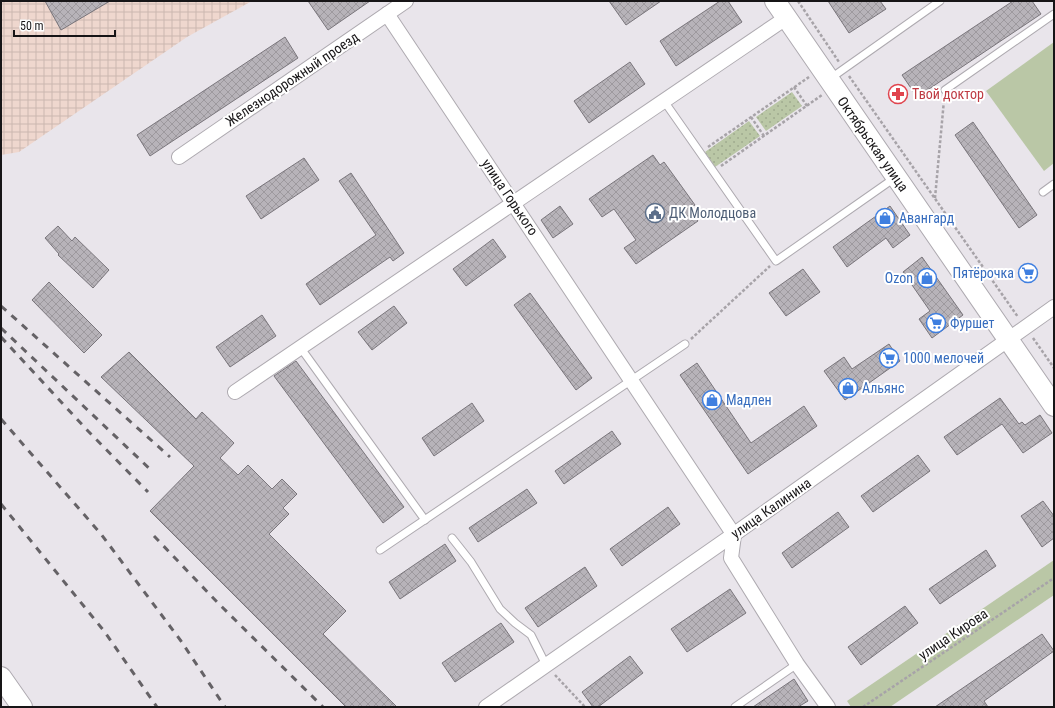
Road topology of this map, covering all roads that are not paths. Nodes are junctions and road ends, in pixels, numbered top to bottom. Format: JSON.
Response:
{"nodes":[{"id":1,"x":406,"y":1,"type":"edge"},
{"id":2,"x":775,"y":1,"type":"edge"},
{"id":3,"x":940,"y":1,"type":"edge"},
{"id":4,"x":387,"y":14,"type":"junction"},
{"id":5,"x":1054,"y":14,"type":"edge"},
{"id":6,"x":786,"y":18,"type":"junction"},
{"id":7,"x":832,"y":76,"type":"junction"},
{"id":8,"x":945,"y":90,"type":"road end"},
{"id":9,"x":664,"y":101,"type":"junction"},
{"id":10,"x":179,"y":156,"type":"dead end"},
{"id":11,"x":896,"y":176,"type":"junction"},
{"id":12,"x":1054,"y":184,"type":"edge"},
{"id":13,"x":1043,"y":192,"type":"dead end"},
{"id":14,"x":514,"y":203,"type":"junction"},
{"id":15,"x":1054,"y":307,"type":"edge"},
{"id":16,"x":1008,"y":339,"type":"junction"},
{"id":17,"x":685,"y":344,"type":"road end"},
{"id":18,"x":300,"y":347,"type":"junction"},
{"id":19,"x":631,"y":381,"type":"junction"},
{"id":20,"x":235,"y":392,"type":"dead end"},
{"id":21,"x":1054,"y":406,"type":"edge"},
{"id":22,"x":425,"y":520,"type":"junction"},
{"id":23,"x":734,"y":535,"type":"junction"},
{"id":24,"x":452,"y":538,"type":"dead end"},
{"id":25,"x":380,"y":550,"type":"dead end"},
{"id":26,"x":797,"y":664,"type":"junction"},
{"id":27,"x":546,"y":666,"type":"junction"},
{"id":28,"x":1,"y":677,"type":"edge"},
{"id":29,"x":22,"y":707,"type":"edge"},
{"id":30,"x":486,"y":707,"type":"edge"},
{"id":31,"x":735,"y":707,"type":"edge"},
{"id":32,"x":828,"y":707,"type":"edge"}],
"edges":[{"from":1,"to":4,"type":"street","name":"Железнодорожный проезд"},
{"from":2,"to":6,"type":"main road","name":"Октябрьская улица"},
{"from":3,"to":7,"type":"lane"},
{"from":4,"to":10,"type":"street","name":"Железнодорожный проезд"},
{"from":4,"to":14,"type":"street","name":"улица Горького"},
{"from":5,"to":8,"type":"lane"},
{"from":6,"to":7,"type":"main road","name":"Октябрьская улица"},
{"from":6,"to":9,"type":"street"},
{"from":7,"to":11,"type":"main road","name":"Октябрьская улица"},
{"from":9,"to":11,"type":"lane"},
{"from":9,"to":14,"type":"street"},
{"from":11,"to":16,"type":"main road","name":"Октябрьская улица"},
{"from":12,"to":13,"type":"lane"},
{"from":14,"to":18,"type":"street"},
{"from":14,"to":19,"type":"street","name":"улица Горького"},
{"from":15,"to":16,"type":"street","name":"улица Калинина"},
{"from":16,"to":21,"type":"main road","name":"Октябрьская улица"},
{"from":16,"to":23,"type":"street","name":"улица Калинина"},
{"from":17,"to":19,"type":"lane"},
{"from":18,"to":20,"type":"street"},
{"from":18,"to":22,"type":"lane"},
{"from":19,"to":22,"type":"lane"},
{"from":19,"to":23,"type":"street","name":"улица Горького"},
{"from":22,"to":25,"type":"lane"},
{"from":23,"to":26,"type":"street"},
{"from":23,"to":27,"type":"street","name":"улица Калинина"},
{"from":24,"to":27,"type":"lane"},
{"from":26,"to":31,"type":"lane"},
{"from":26,"to":32,"type":"street"},
{"from":27,"to":30,"type":"street","name":"улица Калинина"},
{"from":28,"to":29,"type":"main road"}]}
